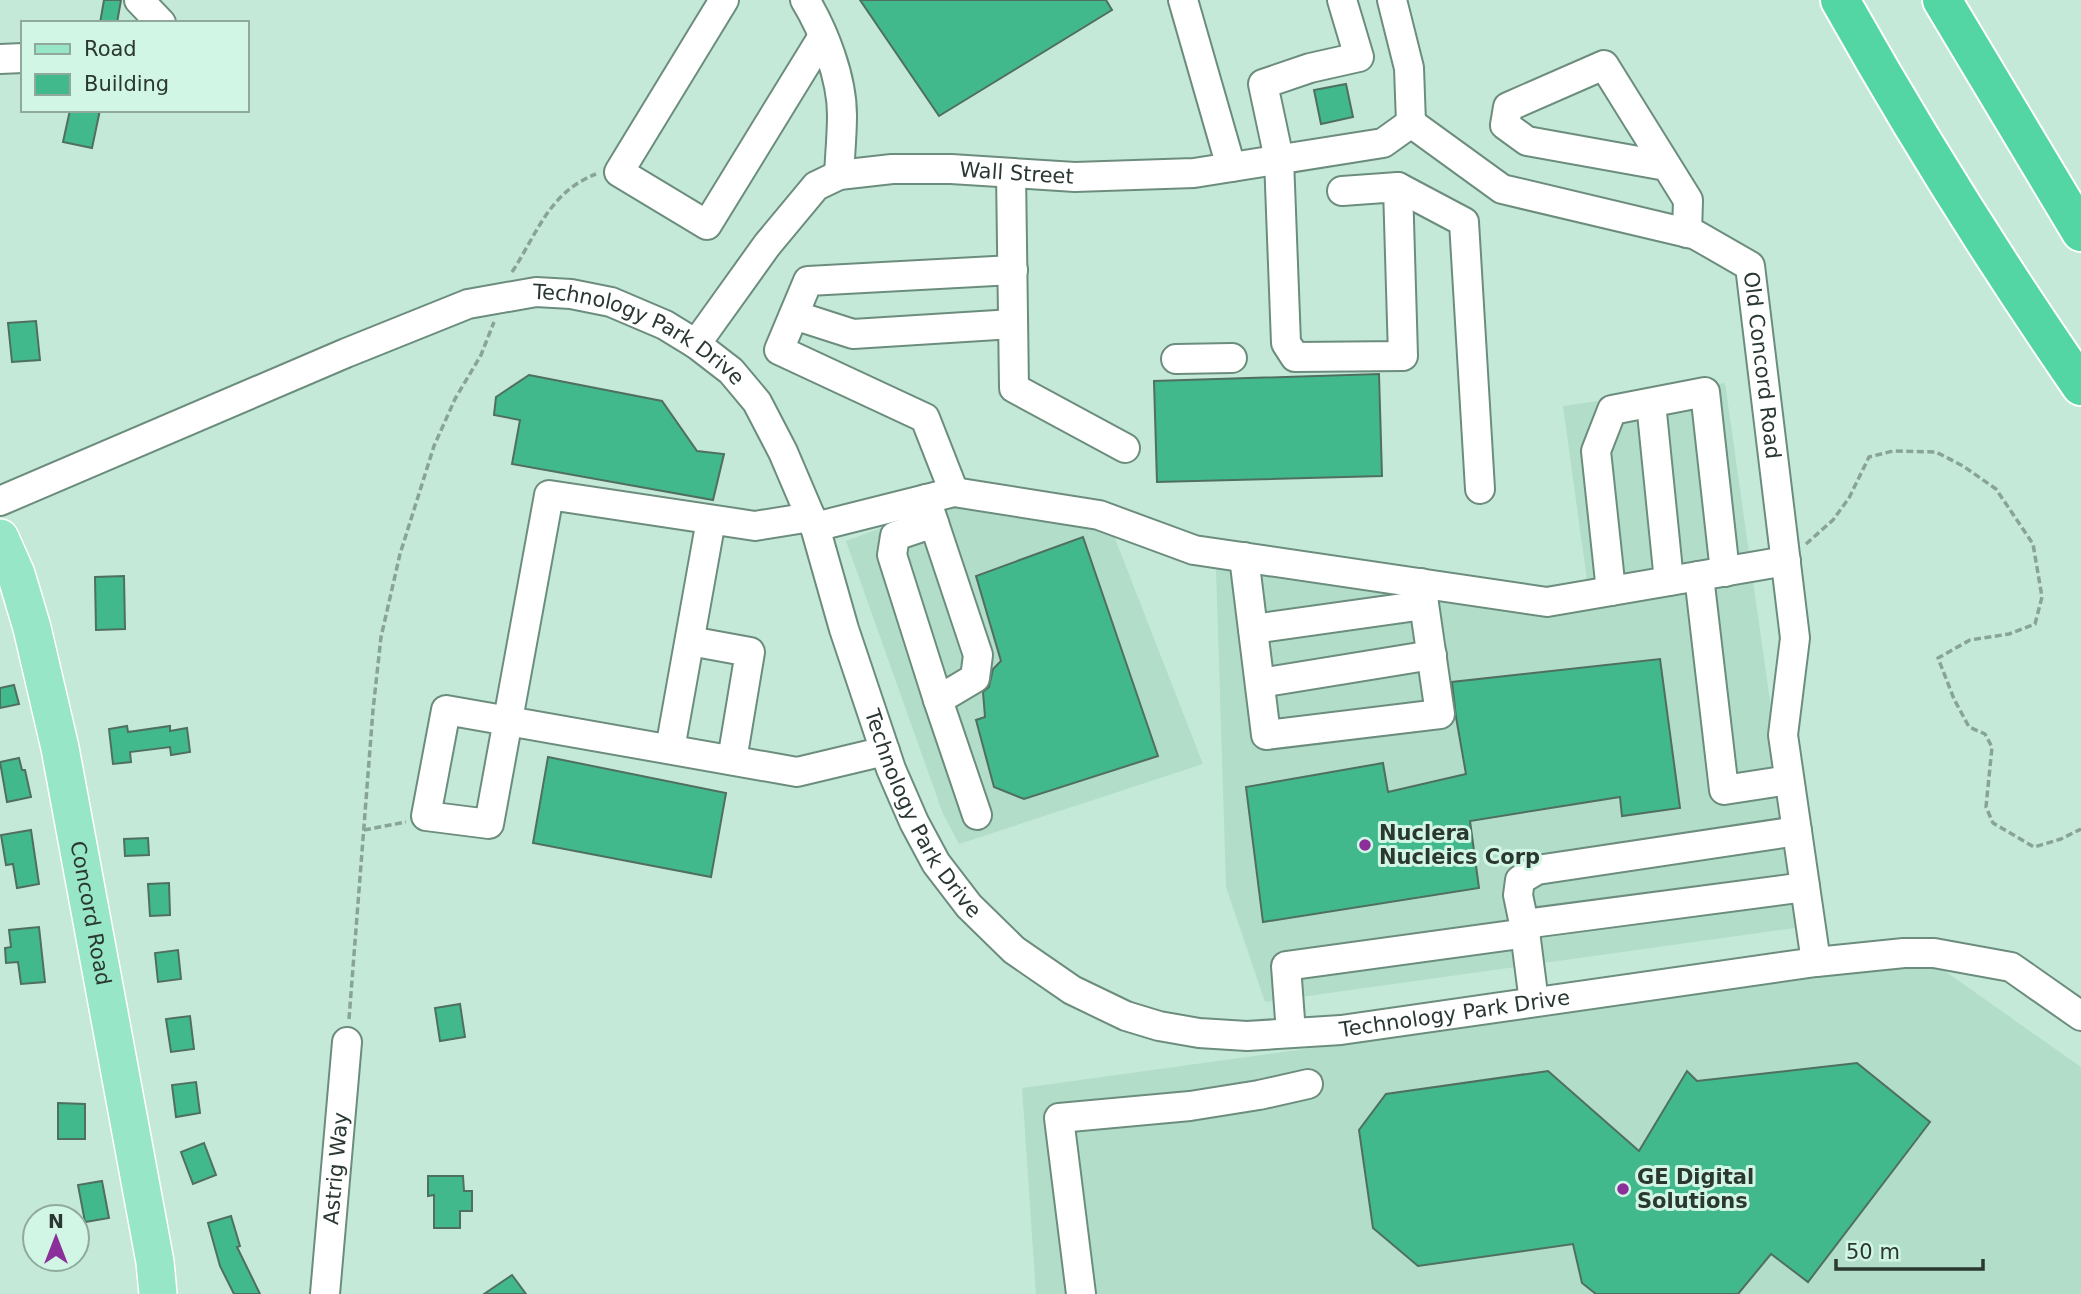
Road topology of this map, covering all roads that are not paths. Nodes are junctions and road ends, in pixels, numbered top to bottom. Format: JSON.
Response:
{"nodes":[{"id":1,"x":139,"y":0,"type":"edge"},
{"id":2,"x":724,"y":0,"type":"edge"},
{"id":3,"x":805,"y":0,"type":"edge"},
{"id":4,"x":1183,"y":0,"type":"edge"},
{"id":5,"x":1342,"y":0,"type":"edge"},
{"id":6,"x":1392,"y":0,"type":"edge"},
{"id":7,"x":1840,"y":0,"type":"edge"},
{"id":8,"x":1942,"y":0,"type":"edge"},
{"id":9,"x":159,"y":21,"type":"edge"},
{"id":10,"x":823,"y":36,"type":"junction"},
{"id":11,"x":21,"y":58,"type":"edge"},
{"id":12,"x":0,"y":59,"type":"edge"},
{"id":13,"x":1411,"y":123,"type":"junction"},
{"id":14,"x":1279,"y":159,"type":"junction"},
{"id":15,"x":1666,"y":166,"type":"junction"},
{"id":16,"x":1231,"y":167,"type":"junction"},
{"id":17,"x":1011,"y":173,"type":"junction"},
{"id":18,"x":839,"y":175,"type":"junction"},
{"id":19,"x":1398,"y":187,"type":"junction"},
{"id":20,"x":1342,"y":191,"type":"dead end"},
{"id":21,"x":2081,"y":232,"type":"edge"},
{"id":22,"x":1687,"y":233,"type":"junction"},
{"id":23,"x":1013,"y":270,"type":"junction"},
{"id":24,"x":794,"y":315,"type":"junction"},
{"id":25,"x":1013,"y":324,"type":"junction"},
{"id":26,"x":696,"y":344,"type":"junction"},
{"id":27,"x":1232,"y":358,"type":"dead end"},
{"id":28,"x":1176,"y":359,"type":"dead end"},
{"id":29,"x":2081,"y":386,"type":"edge"},
{"id":30,"x":1651,"y":403,"type":"junction"},
{"id":31,"x":1125,"y":448,"type":"dead end"},
{"id":32,"x":1479,"y":489,"type":"dead end"},
{"id":33,"x":954,"y":492,"type":"junction"},
{"id":34,"x":0,"y":501,"type":"edge"},
{"id":35,"x":930,"y":511,"type":"junction"},
{"id":36,"x":711,"y":520,"type":"junction"},
{"id":37,"x":813,"y":522,"type":"junction"},
{"id":38,"x":0,"y":538,"type":"edge"},
{"id":39,"x":1244,"y":557,"type":"junction"},
{"id":40,"x":1786,"y":561,"type":"junction"},
{"id":41,"x":1712,"y":574,"type":"junction"},
{"id":42,"x":1669,"y":581,"type":"junction"},
{"id":43,"x":1611,"y":591,"type":"junction"},
{"id":44,"x":1423,"y":594,"type":"junction"},
{"id":45,"x":1253,"y":629,"type":"junction"},
{"id":46,"x":690,"y":641,"type":"junction"},
{"id":47,"x":1432,"y":655,"type":"junction"},
{"id":48,"x":1260,"y":683,"type":"junction"},
{"id":49,"x":938,"y":700,"type":"junction"},
{"id":50,"x":507,"y":720,"type":"junction"},
{"id":51,"x":670,"y":749,"type":"junction"},
{"id":52,"x":885,"y":751,"type":"junction"},
{"id":53,"x":732,"y":760,"type":"junction"},
{"id":54,"x":1790,"y":780,"type":"junction"},
{"id":55,"x":977,"y":815,"type":"dead end"},
{"id":56,"x":1797,"y":831,"type":"junction"},
{"id":57,"x":1805,"y":887,"type":"junction"},
{"id":58,"x":1525,"y":929,"type":"junction"},
{"id":59,"x":1816,"y":962,"type":"junction"},
{"id":60,"x":1534,"y":1002,"type":"junction"},
{"id":61,"x":2081,"y":1016,"type":"edge"},
{"id":62,"x":1291,"y":1033,"type":"junction"},
{"id":63,"x":347,"y":1042,"type":"road end"},
{"id":64,"x":1308,"y":1084,"type":"dead end"},
{"id":65,"x":158,"y":1294,"type":"edge"},
{"id":66,"x":325,"y":1294,"type":"edge"},
{"id":67,"x":1081,"y":1294,"type":"edge"}],
"edges":[{"from":1,"to":9,"type":"street"},
{"from":2,"to":10,"type":"street"},
{"from":3,"to":10,"type":"street"},
{"from":4,"to":16,"type":"street"},
{"from":5,"to":14,"type":"street"},
{"from":6,"to":13,"type":"street"},
{"from":7,"to":29,"type":"highway"},
{"from":8,"to":21,"type":"highway"},
{"from":10,"to":18,"type":"street"},
{"from":11,"to":12,"type":"street"},
{"from":13,"to":14,"type":"street","name":"Wall Street"},
{"from":13,"to":22,"type":"street","name":"Old Concord Road"},
{"from":14,"to":16,"type":"street","name":"Wall Street"},
{"from":14,"to":19,"type":"street"},
{"from":15,"to":15,"type":"street"},
{"from":15,"to":22,"type":"street"},
{"from":16,"to":17,"type":"street","name":"Wall Street"},
{"from":17,"to":18,"type":"street","name":"Wall Street"},
{"from":17,"to":23,"type":"street"},
{"from":18,"to":26,"type":"street","name":"Wall Street"},
{"from":19,"to":20,"type":"street"},
{"from":19,"to":32,"type":"street"},
{"from":22,"to":40,"type":"street","name":"Old Concord Road"},
{"from":23,"to":24,"type":"street"},
{"from":23,"to":25,"type":"street"},
{"from":24,"to":25,"type":"street"},
{"from":24,"to":33,"type":"street"},
{"from":25,"to":31,"type":"street"},
{"from":26,"to":34,"type":"street","name":"Technology Park Drive"},
{"from":26,"to":37,"type":"street","name":"Technology Park Drive"},
{"from":27,"to":28,"type":"street"},
{"from":30,"to":41,"type":"street"},
{"from":30,"to":42,"type":"street"},
{"from":30,"to":43,"type":"street"},
{"from":33,"to":35,"type":"street"},
{"from":33,"to":39,"type":"street"},
{"from":35,"to":37,"type":"street"},
{"from":35,"to":49,"type":"street"},
{"from":35,"to":49,"type":"street"},
{"from":36,"to":37,"type":"street"},
{"from":36,"to":46,"type":"street"},
{"from":36,"to":50,"type":"street"},
{"from":37,"to":52,"type":"street","name":"Technology Park Drive"},
{"from":38,"to":65,"type":"main road","name":"Concord Road"},
{"from":39,"to":44,"type":"street"},
{"from":39,"to":45,"type":"street"},
{"from":40,"to":41,"type":"street"},
{"from":40,"to":54,"type":"street","name":"Old Concord Road"},
{"from":41,"to":42,"type":"street"},
{"from":41,"to":54,"type":"street"},
{"from":42,"to":43,"type":"street"},
{"from":43,"to":44,"type":"street"},
{"from":44,"to":45,"type":"street"},
{"from":44,"to":47,"type":"street"},
{"from":45,"to":48,"type":"street"},
{"from":46,"to":51,"type":"street"},
{"from":46,"to":53,"type":"street"},
{"from":47,"to":48,"type":"street"},
{"from":47,"to":48,"type":"street"},
{"from":49,"to":55,"type":"street"},
{"from":50,"to":50,"type":"street"},
{"from":50,"to":51,"type":"street"},
{"from":51,"to":53,"type":"street"},
{"from":52,"to":53,"type":"street"},
{"from":52,"to":62,"type":"street","name":"Technology Park Drive"},
{"from":54,"to":56,"type":"street","name":"Old Concord Road"},
{"from":56,"to":57,"type":"street","name":"Old Concord Road"},
{"from":56,"to":58,"type":"street"},
{"from":57,"to":58,"type":"street"},
{"from":57,"to":59,"type":"street","name":"Old Concord Road"},
{"from":58,"to":60,"type":"street"},
{"from":58,"to":62,"type":"street"},
{"from":59,"to":60,"type":"street","name":"Technology Park Drive"},
{"from":59,"to":61,"type":"street","name":"Technology Park Drive"},
{"from":60,"to":62,"type":"street","name":"Technology Park Drive"},
{"from":63,"to":66,"type":"street","name":"Astrig Way"},
{"from":64,"to":67,"type":"street"}]}
